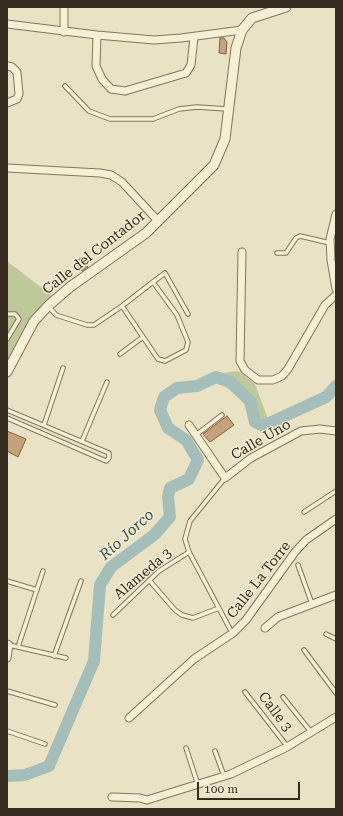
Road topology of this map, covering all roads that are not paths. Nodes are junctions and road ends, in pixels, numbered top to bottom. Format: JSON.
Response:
{"nodes":[{"id":1,"x":64,"y":7,"type":"edge"},
{"id":2,"x":286,"y":7,"type":"edge"},
{"id":3,"x":269,"y":9,"type":"edge"},
{"id":4,"x":7,"y":24,"type":"edge"},
{"id":5,"x":242,"y":30,"type":"junction"},
{"id":6,"x":64,"y":32,"type":"junction"},
{"id":7,"x":97,"y":35,"type":"junction"},
{"id":8,"x":194,"y":37,"type":"junction"},
{"id":9,"x":7,"y":66,"type":"edge"},
{"id":10,"x":65,"y":86,"type":"dead end"},
{"id":11,"x":7,"y":103,"type":"edge"},
{"id":12,"x":228,"y":109,"type":"junction"},
{"id":13,"x":7,"y":168,"type":"edge"},
{"id":14,"x":336,"y":214,"type":"edge"},
{"id":15,"x":158,"y":221,"type":"junction"},
{"id":16,"x":332,"y":240,"type":"edge"},
{"id":17,"x":242,"y":252,"type":"dead end"},
{"id":18,"x":276,"y":253,"type":"dead end"},
{"id":19,"x":153,"y":282,"type":"junction"},
{"id":20,"x":336,"y":290,"type":"edge"},
{"id":21,"x":336,"y":295,"type":"edge"},
{"id":22,"x":48,"y":306,"type":"junction"},
{"id":23,"x":122,"y":306,"type":"junction"},
{"id":24,"x":7,"y":314,"type":"edge"},
{"id":25,"x":188,"y":314,"type":"dead end"},
{"id":26,"x":143,"y":337,"type":"junction"},
{"id":27,"x":7,"y":339,"type":"edge"},
{"id":28,"x":120,"y":354,"type":"dead end"},
{"id":29,"x":63,"y":368,"type":"dead end"},
{"id":30,"x":7,"y":372,"type":"edge"},
{"id":31,"x":106,"y":382,"type":"dead end"},
{"id":32,"x":7,"y":410,"type":"edge"},
{"id":33,"x":222,"y":415,"type":"dead end"},
{"id":34,"x":7,"y":418,"type":"edge"},
{"id":35,"x":44,"y":425,"type":"junction"},
{"id":36,"x":189,"y":425,"type":"dead end"},
{"id":37,"x":336,"y":431,"type":"edge"},
{"id":38,"x":196,"y":435,"type":"junction"},
{"id":39,"x":82,"y":441,"type":"junction"},
{"id":40,"x":226,"y":478,"type":"junction"},
{"id":41,"x":336,"y":491,"type":"edge"},
{"id":42,"x":304,"y":512,"type":"dead end"},
{"id":43,"x":336,"y":519,"type":"edge"},
{"id":44,"x":189,"y":552,"type":"junction"},
{"id":45,"x":298,"y":565,"type":"dead end"},
{"id":46,"x":43,"y":571,"type":"dead end"},
{"id":47,"x":149,"y":580,"type":"junction"},
{"id":48,"x":7,"y":581,"type":"edge"},
{"id":49,"x":81,"y":581,"type":"dead end"},
{"id":50,"x":37,"y":590,"type":"junction"},
{"id":51,"x":336,"y":595,"type":"edge"},
{"id":52,"x":312,"y":604,"type":"junction"},
{"id":53,"x":219,"y":608,"type":"junction"},
{"id":54,"x":113,"y":615,"type":"dead end"},
{"id":55,"x":265,"y":628,"type":"dead end"},
{"id":56,"x":230,"y":629,"type":"dead end"},
{"id":57,"x":326,"y":634,"type":"dead end"},
{"id":58,"x":336,"y":639,"type":"edge"},
{"id":59,"x":8,"y":644,"type":"edge"},
{"id":60,"x":18,"y":647,"type":"junction"},
{"id":61,"x":304,"y":650,"type":"dead end"},
{"id":62,"x":54,"y":656,"type":"junction"},
{"id":63,"x":7,"y":658,"type":"edge"},
{"id":64,"x":66,"y":658,"type":"dead end"},
{"id":65,"x":7,"y":691,"type":"edge"},
{"id":66,"x":245,"y":692,"type":"dead end"},
{"id":67,"x":336,"y":693,"type":"edge"},
{"id":68,"x":284,"y":697,"type":"dead end"},
{"id":69,"x":55,"y":705,"type":"dead end"},
{"id":70,"x":336,"y":717,"type":"edge"},
{"id":71,"x":129,"y":718,"type":"dead end"},
{"id":72,"x":7,"y":731,"type":"edge"},
{"id":73,"x":311,"y":732,"type":"junction"},
{"id":74,"x":45,"y":744,"type":"dead end"},
{"id":75,"x":287,"y":746,"type":"junction"},
{"id":76,"x":186,"y":748,"type":"dead end"},
{"id":77,"x":215,"y":752,"type":"dead end"},
{"id":78,"x":224,"y":776,"type":"junction"},
{"id":79,"x":198,"y":785,"type":"junction"},
{"id":80,"x":112,"y":798,"type":"dead end"},
{"id":81,"x":147,"y":800,"type":"junction"},
{"id":82,"x":147,"y":809,"type":"edge"}],
"edges":[{"from":1,"to":6,"type":"street"},
{"from":2,"to":3,"type":"street","name":"Calle del Contador"},
{"from":3,"to":5,"type":"street","name":"Calle del Contador"},
{"from":4,"to":6,"type":"street"},
{"from":5,"to":8,"type":"street"},
{"from":5,"to":12,"type":"street","name":"Calle del Contador"},
{"from":6,"to":7,"type":"street"},
{"from":7,"to":8,"type":"street"},
{"from":7,"to":8,"type":"street"},
{"from":9,"to":11,"type":"street"},
{"from":10,"to":12,"type":"lane"},
{"from":12,"to":15,"type":"street","name":"Calle del Contador"},
{"from":13,"to":15,"type":"street"},
{"from":14,"to":16,"type":"street"},
{"from":15,"to":22,"type":"street","name":"Calle del Contador"},
{"from":16,"to":18,"type":"lane"},
{"from":16,"to":20,"type":"street"},
{"from":17,"to":21,"type":"street"},
{"from":19,"to":23,"type":"lane"},
{"from":19,"to":25,"type":"lane"},
{"from":19,"to":26,"type":"lane"},
{"from":22,"to":23,"type":"lane"},
{"from":22,"to":30,"type":"street","name":"Calle del Contador"},
{"from":23,"to":26,"type":"lane"},
{"from":24,"to":27,"type":"lane"},
{"from":26,"to":28,"type":"lane"},
{"from":29,"to":35,"type":"lane"},
{"from":31,"to":39,"type":"lane"},
{"from":32,"to":35,"type":"lane"},
{"from":33,"to":38,"type":"lane"},
{"from":34,"to":39,"type":"lane"},
{"from":35,"to":39,"type":"lane"},
{"from":36,"to":38,"type":"street"},
{"from":37,"to":40,"type":"street","name":"Calle Uno"},
{"from":38,"to":40,"type":"street"},
{"from":40,"to":44,"type":"lane"},
{"from":41,"to":42,"type":"lane"},
{"from":43,"to":71,"type":"street","name":"Calle La Torre"},
{"from":44,"to":47,"type":"lane","name":"Alameda 3"},
{"from":44,"to":53,"type":"lane"},
{"from":45,"to":52,"type":"lane"},
{"from":46,"to":50,"type":"lane"},
{"from":47,"to":53,"type":"lane"},
{"from":47,"to":54,"type":"lane","name":"Alameda 3"},
{"from":48,"to":50,"type":"lane"},
{"from":49,"to":62,"type":"lane"},
{"from":50,"to":60,"type":"lane"},
{"from":51,"to":52,"type":"street"},
{"from":52,"to":55,"type":"street"},
{"from":53,"to":56,"type":"lane"},
{"from":57,"to":58,"type":"lane"},
{"from":59,"to":60,"type":"lane"},
{"from":59,"to":63,"type":"street"},
{"from":60,"to":62,"type":"lane"},
{"from":61,"to":67,"type":"lane"},
{"from":62,"to":64,"type":"lane"},
{"from":65,"to":69,"type":"lane"},
{"from":66,"to":75,"type":"lane","name":"Calle 3"},
{"from":68,"to":73,"type":"lane"},
{"from":70,"to":73,"type":"street"},
{"from":72,"to":74,"type":"lane"},
{"from":73,"to":75,"type":"street"},
{"from":75,"to":78,"type":"street"},
{"from":76,"to":79,"type":"lane"},
{"from":77,"to":78,"type":"lane"},
{"from":78,"to":79,"type":"street"},
{"from":79,"to":81,"type":"street"},
{"from":80,"to":81,"type":"street"},
{"from":81,"to":82,"type":"street"}]}
